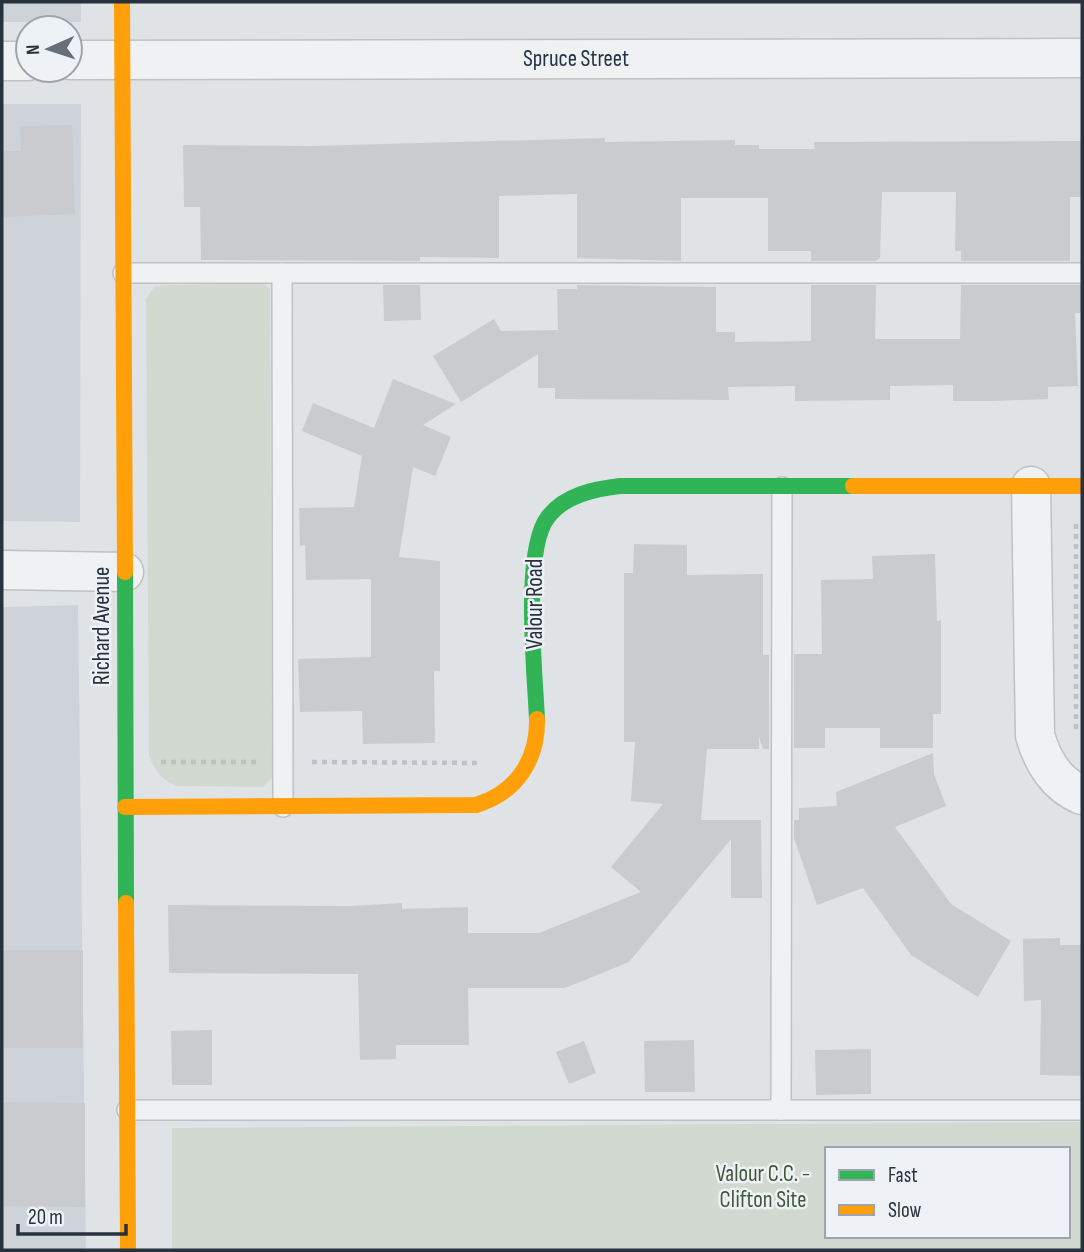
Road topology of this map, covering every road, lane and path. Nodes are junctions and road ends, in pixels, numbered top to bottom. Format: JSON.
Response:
{"nodes":[{"id":1,"x":122,"y":2,"type":"edge"},
{"id":2,"x":1082,"y":58,"type":"edge"},
{"id":3,"x":122,"y":59,"type":"junction"},
{"id":4,"x":84,"y":60,"type":"edge"},
{"id":5,"x":123,"y":273,"type":"junction"},
{"id":6,"x":282,"y":273,"type":"junction"},
{"id":7,"x":1082,"y":274,"type":"edge"},
{"id":8,"x":1031,"y":486,"type":"junction"},
{"id":9,"x":1079,"y":486,"type":"edge"},
{"id":10,"x":782,"y":487,"type":"junction"},
{"id":11,"x":2,"y":570,"type":"edge"},
{"id":12,"x":124,"y":572,"type":"junction"},
{"id":13,"x":1076,"y":737,"type":"dead end"},
{"id":14,"x":125,"y":762,"type":"junction"},
{"id":15,"x":284,"y":762,"type":"junction"},
{"id":16,"x":530,"y":762,"type":"junction"},
{"id":17,"x":1082,"y":795,"type":"edge"},
{"id":18,"x":125,"y":807,"type":"junction"},
{"id":19,"x":284,"y":807,"type":"junction"},
{"id":20,"x":127,"y":1110,"type":"junction"},
{"id":21,"x":781,"y":1110,"type":"junction"},
{"id":22,"x":1082,"y":1110,"type":"edge"},
{"id":23,"x":128,"y":1250,"type":"edge"}],
"edges":[{"from":1,"to":3,"type":"street","name":"Richard Avenue"},
{"from":2,"to":3,"type":"street","name":"Spruce Street"},
{"from":3,"to":4,"type":"street","name":"Spruce Street"},
{"from":3,"to":5,"type":"street","name":"Richard Avenue"},
{"from":5,"to":6,"type":"lane"},
{"from":5,"to":12,"type":"street","name":"Richard Avenue"},
{"from":6,"to":7,"type":"lane"},
{"from":6,"to":15,"type":"lane"},
{"from":8,"to":9,"type":"street","name":"Valour Road"},
{"from":8,"to":10,"type":"street","name":"Valour Road"},
{"from":8,"to":17,"type":"street"},
{"from":9,"to":13,"type":"path"},
{"from":10,"to":16,"type":"street","name":"Valour Road"},
{"from":10,"to":21,"type":"lane"},
{"from":11,"to":12,"type":"street"},
{"from":12,"to":14,"type":"street","name":"Richard Avenue"},
{"from":14,"to":15,"type":"path"},
{"from":14,"to":18,"type":"street","name":"Richard Avenue"},
{"from":15,"to":16,"type":"path"},
{"from":15,"to":19,"type":"lane"},
{"from":16,"to":19,"type":"street","name":"Valour Road"},
{"from":18,"to":19,"type":"street","name":"Valour Road"},
{"from":18,"to":20,"type":"street","name":"Richard Avenue"},
{"from":20,"to":21,"type":"lane"},
{"from":20,"to":23,"type":"street","name":"Richard Avenue"},
{"from":21,"to":22,"type":"lane"}]}
